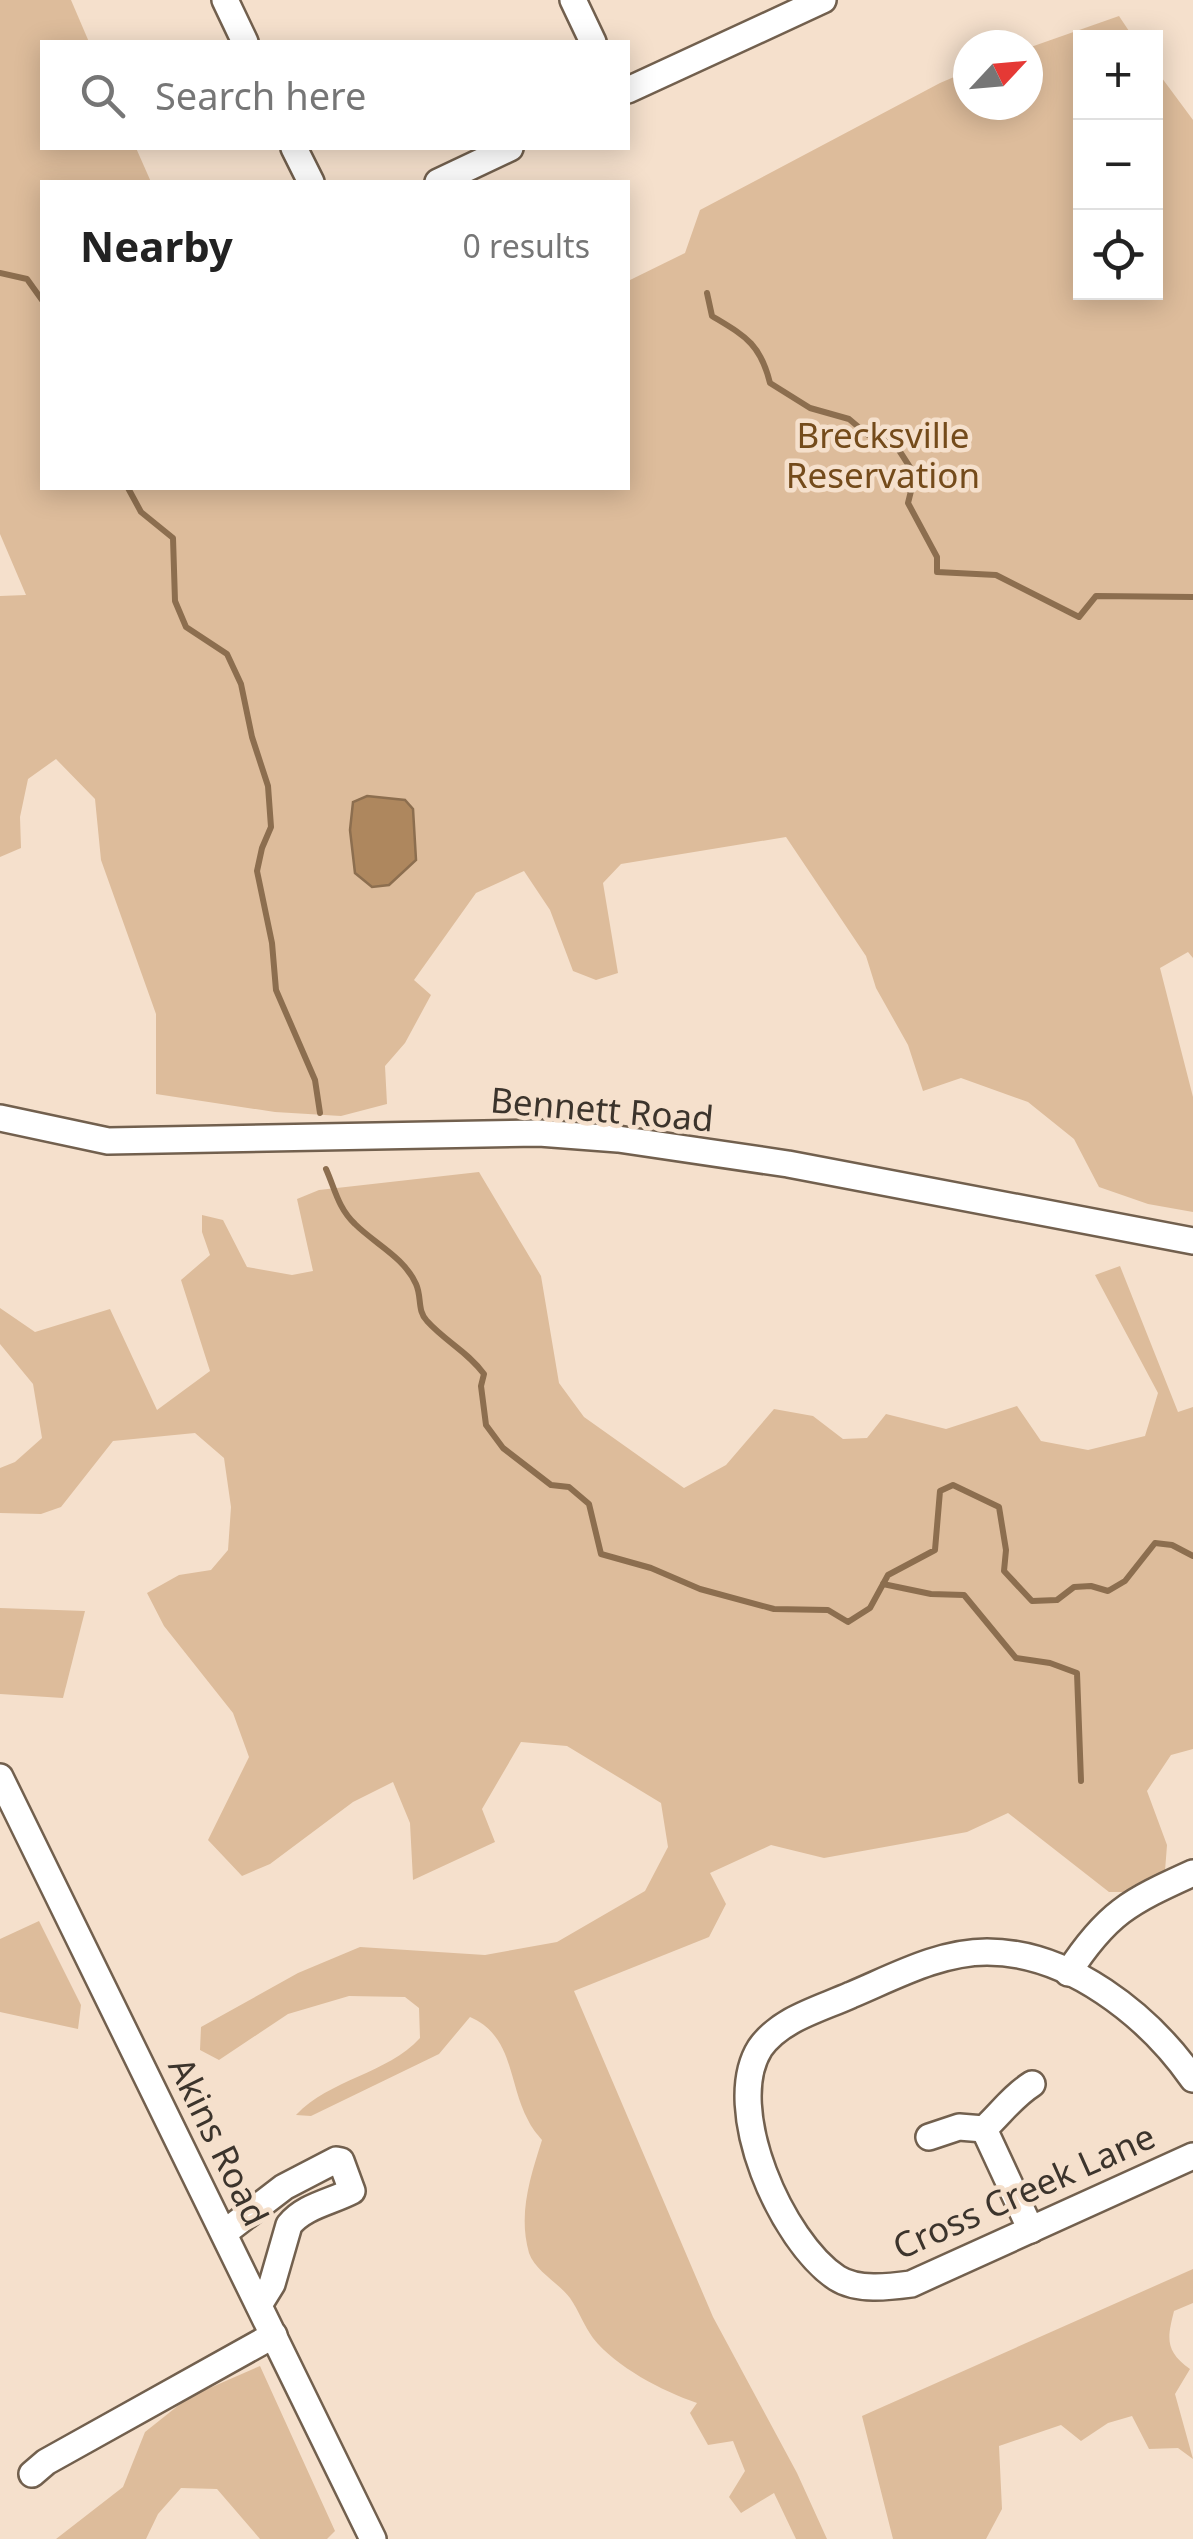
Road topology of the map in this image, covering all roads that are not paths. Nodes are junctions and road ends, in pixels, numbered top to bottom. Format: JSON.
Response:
{"nodes":[{"id":1,"x":225,"y":0,"type":"edge"},
{"id":2,"x":573,"y":0,"type":"edge"},
{"id":3,"x":823,"y":0,"type":"edge"},
{"id":4,"x":244,"y":40,"type":"edge"},
{"id":5,"x":592,"y":40,"type":"edge"},
{"id":6,"x":630,"y":89,"type":"edge"},
{"id":7,"x":295,"y":150,"type":"edge"},
{"id":8,"x":506,"y":150,"type":"edge"},
{"id":9,"x":310,"y":180,"type":"edge"},
{"id":10,"x":442,"y":180,"type":"edge"},
{"id":11,"x":0,"y":1118,"type":"edge"},
{"id":12,"x":1193,"y":1241,"type":"edge"},
{"id":13,"x":0,"y":1777,"type":"edge"},
{"id":14,"x":1193,"y":1873,"type":"edge"},
{"id":15,"x":1068,"y":1973,"type":"junction"},
{"id":16,"x":1193,"y":2079,"type":"edge"},
{"id":17,"x":1032,"y":2084,"type":"dead end"},
{"id":18,"x":984,"y":2128,"type":"junction"},
{"id":19,"x":929,"y":2136,"type":"dead end"},
{"id":20,"x":1193,"y":2156,"type":"edge"},
{"id":21,"x":1031,"y":2230,"type":"junction"},
{"id":22,"x":224,"y":2233,"type":"junction"},
{"id":23,"x":260,"y":2306,"type":"junction"},
{"id":24,"x":274,"y":2334,"type":"junction"},
{"id":25,"x":32,"y":2474,"type":"dead end"},
{"id":26,"x":373,"y":2539,"type":"edge"}],
"edges":[{"from":1,"to":4,"type":"street"},
{"from":2,"to":5,"type":"street"},
{"from":3,"to":6,"type":"street"},
{"from":7,"to":9,"type":"street"},
{"from":8,"to":10,"type":"street"},
{"from":11,"to":12,"type":"street","name":"Bennett Road"},
{"from":13,"to":22,"type":"street","name":"Akins Road"},
{"from":14,"to":15,"type":"street"},
{"from":15,"to":16,"type":"street"},
{"from":15,"to":21,"type":"street","name":"Cross Creek Lane"},
{"from":17,"to":18,"type":"street"},
{"from":18,"to":19,"type":"street"},
{"from":18,"to":21,"type":"street"},
{"from":20,"to":21,"type":"street","name":"Cross Creek Lane"},
{"from":22,"to":23,"type":"street","name":"Akins Road"},
{"from":22,"to":23,"type":"street"},
{"from":23,"to":24,"type":"street","name":"Akins Road"},
{"from":24,"to":25,"type":"street"},
{"from":24,"to":26,"type":"street","name":"Akins Road"}]}
